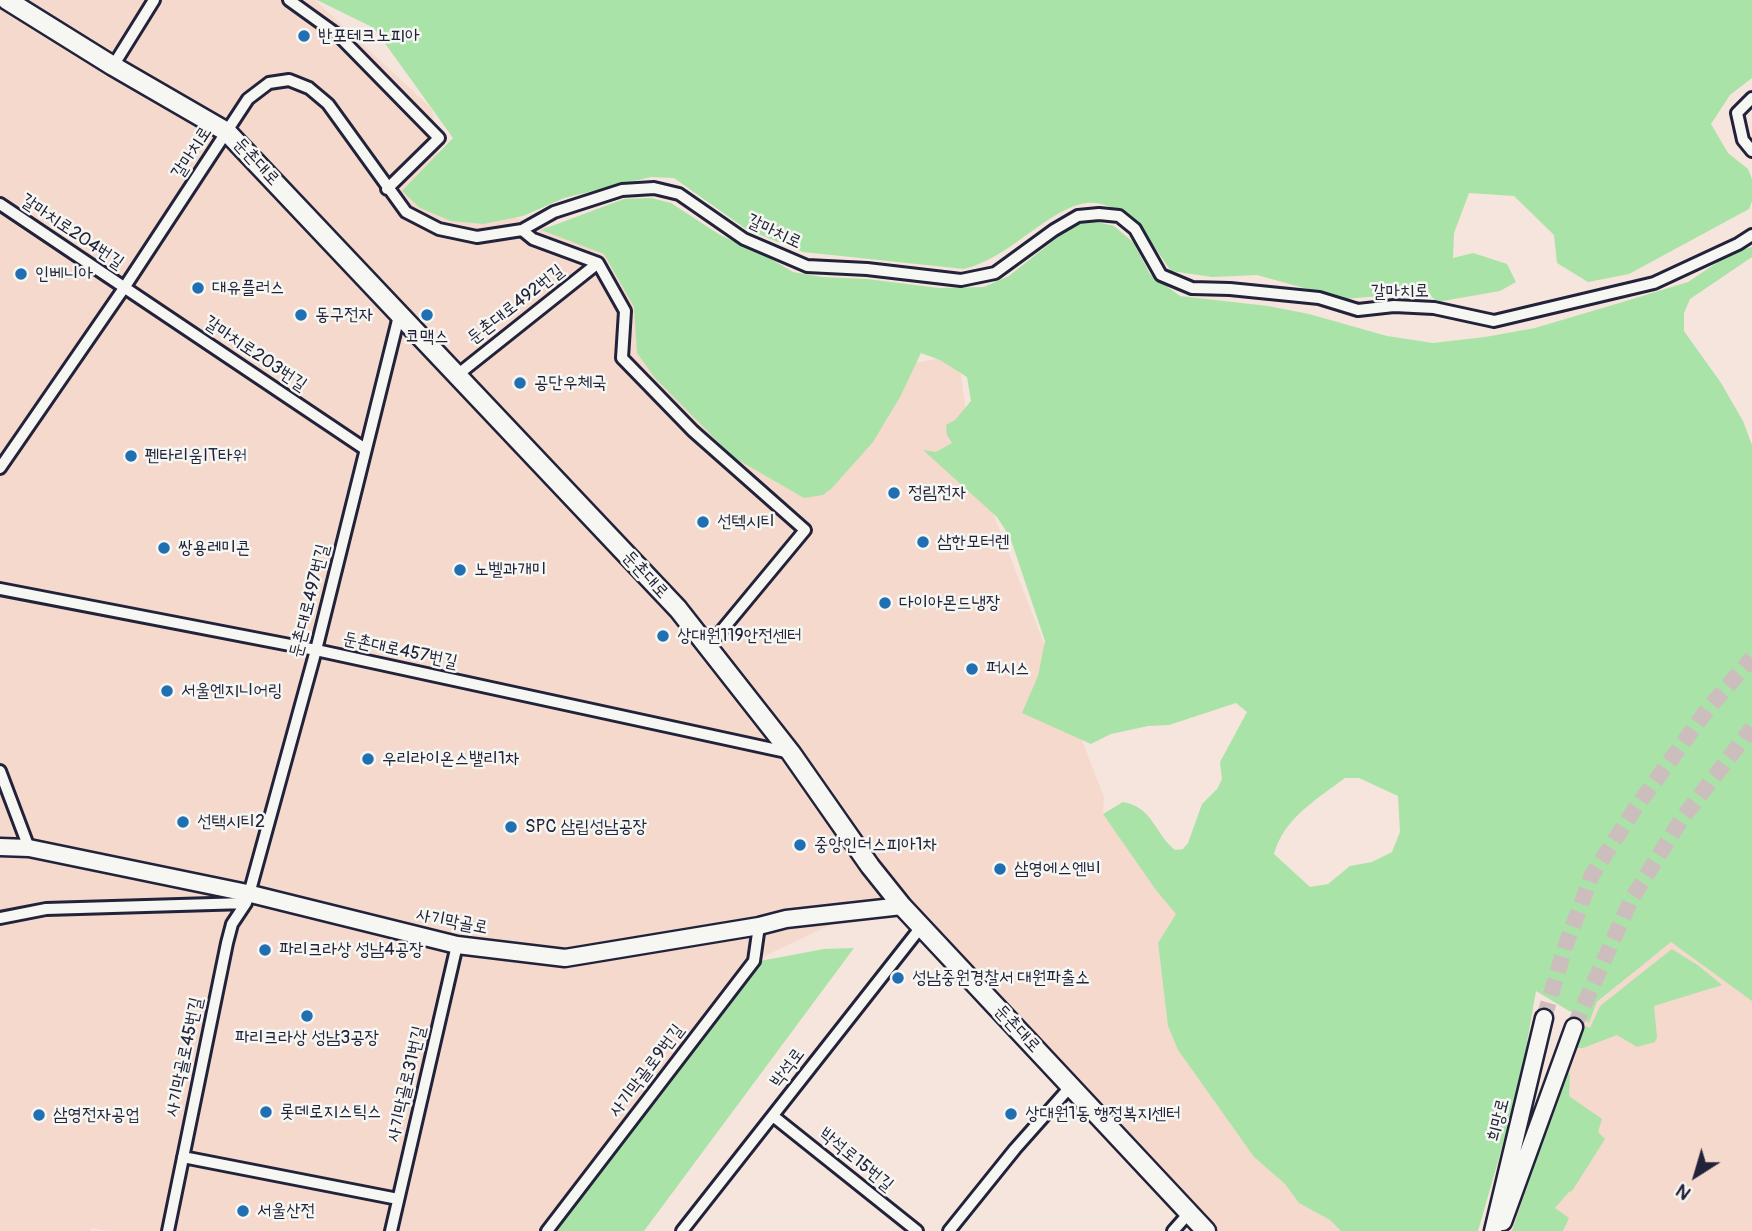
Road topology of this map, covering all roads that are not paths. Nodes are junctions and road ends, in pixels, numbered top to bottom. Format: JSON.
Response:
{"nodes":[{"id":1,"x":8,"y":0,"type":"edge"},
{"id":2,"x":154,"y":0,"type":"edge"},
{"id":3,"x":289,"y":0,"type":"edge"},
{"id":4,"x":113,"y":66,"type":"junction"},
{"id":5,"x":1752,"y":98,"type":"edge"},
{"id":6,"x":227,"y":132,"type":"junction"},
{"id":7,"x":1752,"y":152,"type":"edge"},
{"id":8,"x":387,"y":189,"type":"junction"},
{"id":9,"x":0,"y":205,"type":"edge"},
{"id":10,"x":522,"y":230,"type":"junction"},
{"id":11,"x":1752,"y":235,"type":"edge"},
{"id":12,"x":598,"y":263,"type":"junction"},
{"id":13,"x":124,"y":288,"type":"junction"},
{"id":14,"x":399,"y":316,"type":"junction"},
{"id":15,"x":456,"y":376,"type":"junction"},
{"id":16,"x":365,"y":449,"type":"junction"},
{"id":17,"x":0,"y":468,"type":"edge"},
{"id":18,"x":0,"y":589,"type":"edge"},
{"id":19,"x":708,"y":647,"type":"junction"},
{"id":20,"x":316,"y":650,"type":"junction"},
{"id":21,"x":791,"y":753,"type":"junction"},
{"id":22,"x":0,"y":771,"type":"edge"},
{"id":23,"x":0,"y":847,"type":"edge"},
{"id":24,"x":29,"y":848,"type":"junction"},
{"id":25,"x":248,"y":898,"type":"junction"},
{"id":26,"x":902,"y":906,"type":"junction"},
{"id":27,"x":0,"y":918,"type":"edge"},
{"id":28,"x":759,"y":926,"type":"junction"},
{"id":29,"x":921,"y":927,"type":"junction"},
{"id":30,"x":457,"y":944,"type":"junction"},
{"id":31,"x":1544,"y":1018,"type":"tunnel mouth"},
{"id":32,"x":1574,"y":1027,"type":"tunnel mouth"},
{"id":33,"x":1070,"y":1087,"type":"junction"},
{"id":34,"x":774,"y":1116,"type":"junction"},
{"id":35,"x":183,"y":1157,"type":"junction"},
{"id":36,"x":398,"y":1199,"type":"junction"},
{"id":37,"x":1189,"y":1213,"type":"junction"},
{"id":38,"x":168,"y":1231,"type":"edge"},
{"id":39,"x":391,"y":1231,"type":"edge"},
{"id":40,"x":547,"y":1231,"type":"edge"},
{"id":41,"x":682,"y":1231,"type":"edge"},
{"id":42,"x":917,"y":1231,"type":"edge"},
{"id":43,"x":948,"y":1231,"type":"edge"},
{"id":44,"x":1173,"y":1231,"type":"edge"},
{"id":45,"x":1206,"y":1231,"type":"edge"},
{"id":46,"x":1493,"y":1231,"type":"edge"},
{"id":47,"x":1501,"y":1231,"type":"edge"}],
"edges":[{"from":1,"to":4,"type":"main road","name":"둔촌대로"},
{"from":2,"to":4,"type":"street"},
{"from":3,"to":8,"type":"street"},
{"from":4,"to":6,"type":"main road","name":"둔촌대로"},
{"from":5,"to":7,"type":"street"},
{"from":6,"to":8,"type":"street","name":"갈마치로"},
{"from":6,"to":13,"type":"street","name":"갈마치로"},
{"from":6,"to":14,"type":"main road","name":"둔촌대로"},
{"from":8,"to":10,"type":"street","name":"갈마치로"},
{"from":9,"to":13,"type":"street","name":"갈마치로204번길"},
{"from":10,"to":11,"type":"street","name":"갈마치로"},
{"from":10,"to":12,"type":"street"},
{"from":12,"to":15,"type":"street","name":"둔촌대로492번길"},
{"from":12,"to":19,"type":"street"},
{"from":13,"to":16,"type":"street","name":"갈마치로203번길"},
{"from":13,"to":17,"type":"street","name":"갈마치로"},
{"from":14,"to":15,"type":"main road","name":"둔촌대로"},
{"from":14,"to":16,"type":"street","name":"둔촌대로497번길"},
{"from":15,"to":19,"type":"main road","name":"둔촌대로"},
{"from":16,"to":20,"type":"street","name":"둔촌대로497번길"},
{"from":18,"to":20,"type":"street","name":"둔촌대로457번길"},
{"from":19,"to":21,"type":"main road","name":"둔촌대로"},
{"from":20,"to":21,"type":"street","name":"둔촌대로457번길"},
{"from":20,"to":25,"type":"street","name":"둔촌대로497번길"},
{"from":21,"to":26,"type":"main road","name":"둔촌대로"},
{"from":22,"to":24,"type":"street"},
{"from":23,"to":24,"type":"street","name":"사기막골로"},
{"from":24,"to":25,"type":"street","name":"사기막골로"},
{"from":25,"to":27,"type":"street"},
{"from":25,"to":30,"type":"street","name":"사기막골로"},
{"from":25,"to":35,"type":"street","name":"사기막골로45번길"},
{"from":26,"to":28,"type":"street","name":"사기막골로"},
{"from":26,"to":29,"type":"main road","name":"둔촌대로"},
{"from":28,"to":30,"type":"street","name":"사기막골로"},
{"from":28,"to":40,"type":"street","name":"사기막골로9번길"},
{"from":29,"to":33,"type":"main road","name":"둔촌대로"},
{"from":29,"to":34,"type":"street","name":"박석로"},
{"from":30,"to":36,"type":"street","name":"사기막골로31번길"},
{"from":31,"to":46,"type":"street","name":"희망로"},
{"from":32,"to":47,"type":"street"},
{"from":33,"to":37,"type":"main road","name":"둔촌대로"},
{"from":33,"to":43,"type":"street"},
{"from":34,"to":41,"type":"street","name":"박석로"},
{"from":34,"to":42,"type":"street","name":"박석로15번길"},
{"from":35,"to":36,"type":"street"},
{"from":35,"to":38,"type":"street","name":"사기막골로45번길"},
{"from":36,"to":39,"type":"street","name":"사기막골로31번길"},
{"from":37,"to":44,"type":"street"},
{"from":37,"to":45,"type":"main road","name":"둔촌대로"}]}
